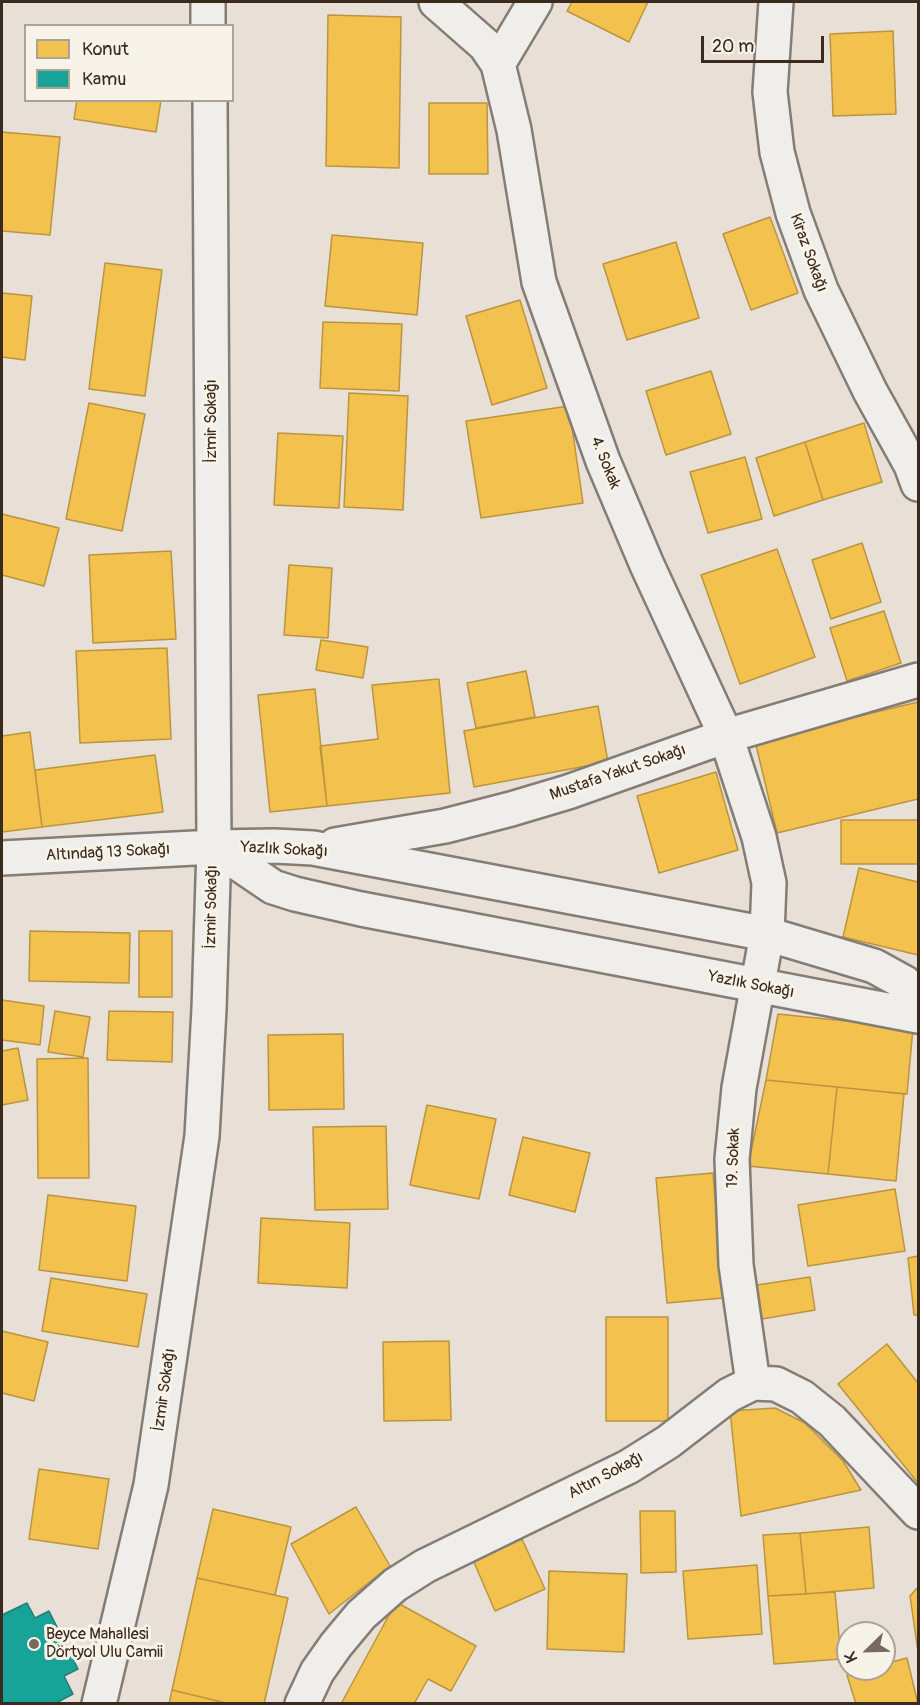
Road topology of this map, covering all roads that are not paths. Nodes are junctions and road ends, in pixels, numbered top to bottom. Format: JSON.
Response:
{"nodes":[{"id":1,"x":208,"y":2,"type":"edge"},
{"id":2,"x":436,"y":2,"type":"edge"},
{"id":3,"x":535,"y":2,"type":"edge"},
{"id":4,"x":776,"y":2,"type":"edge"},
{"id":5,"x":208,"y":24,"type":"edge"},
{"id":6,"x":498,"y":64,"type":"junction"},
{"id":7,"x":210,"y":102,"type":"edge"},
{"id":8,"x":918,"y":484,"type":"edge"},
{"id":9,"x":918,"y":680,"type":"edge"},
{"id":10,"x":726,"y":736,"type":"junction"},
{"id":11,"x":214,"y":847,"type":"junction"},
{"id":12,"x":314,"y":848,"type":"junction"},
{"id":13,"x":2,"y":858,"type":"edge"},
{"id":14,"x":767,"y":934,"type":"junction"},
{"id":15,"x":756,"y":986,"type":"junction"},
{"id":16,"x":918,"y":995,"type":"edge"},
{"id":17,"x":918,"y":1017,"type":"edge"},
{"id":18,"x":753,"y":1383,"type":"junction"},
{"id":19,"x":918,"y":1512,"type":"edge"},
{"id":20,"x":99,"y":1704,"type":"edge"},
{"id":21,"x":302,"y":1704,"type":"edge"}],
"edges":[{"from":1,"to":5,"type":"street"},
{"from":2,"to":6,"type":"street","name":"4. Sokak"},
{"from":3,"to":6,"type":"street"},
{"from":4,"to":8,"type":"street","name":"Kiraz Sokağı"},
{"from":6,"to":10,"type":"street","name":"4. Sokak"},
{"from":7,"to":11,"type":"street","name":"İzmir Sokağı"},
{"from":9,"to":10,"type":"street","name":"Mustafa Yakut Sokağı"},
{"from":10,"to":12,"type":"street","name":"Mustafa Yakut Sokağı"},
{"from":10,"to":14,"type":"street","name":"4. Sokak"},
{"from":11,"to":12,"type":"street","name":"Yazlık Sokağı"},
{"from":11,"to":13,"type":"street","name":"Altındağ 13 Sokağı"},
{"from":11,"to":15,"type":"street","name":"Yazlık Sokağı"},
{"from":11,"to":20,"type":"street","name":"İzmir Sokağı"},
{"from":12,"to":14,"type":"street","name":"Yazlık Sokağı"},
{"from":14,"to":15,"type":"street","name":"19. Sokak"},
{"from":14,"to":16,"type":"street","name":"Yazlık Sokağı"},
{"from":15,"to":17,"type":"street","name":"Yazlık Sokağı"},
{"from":15,"to":18,"type":"street","name":"19. Sokak"},
{"from":18,"to":19,"type":"street"},
{"from":18,"to":21,"type":"street","name":"Altın Sokağı"}]}
